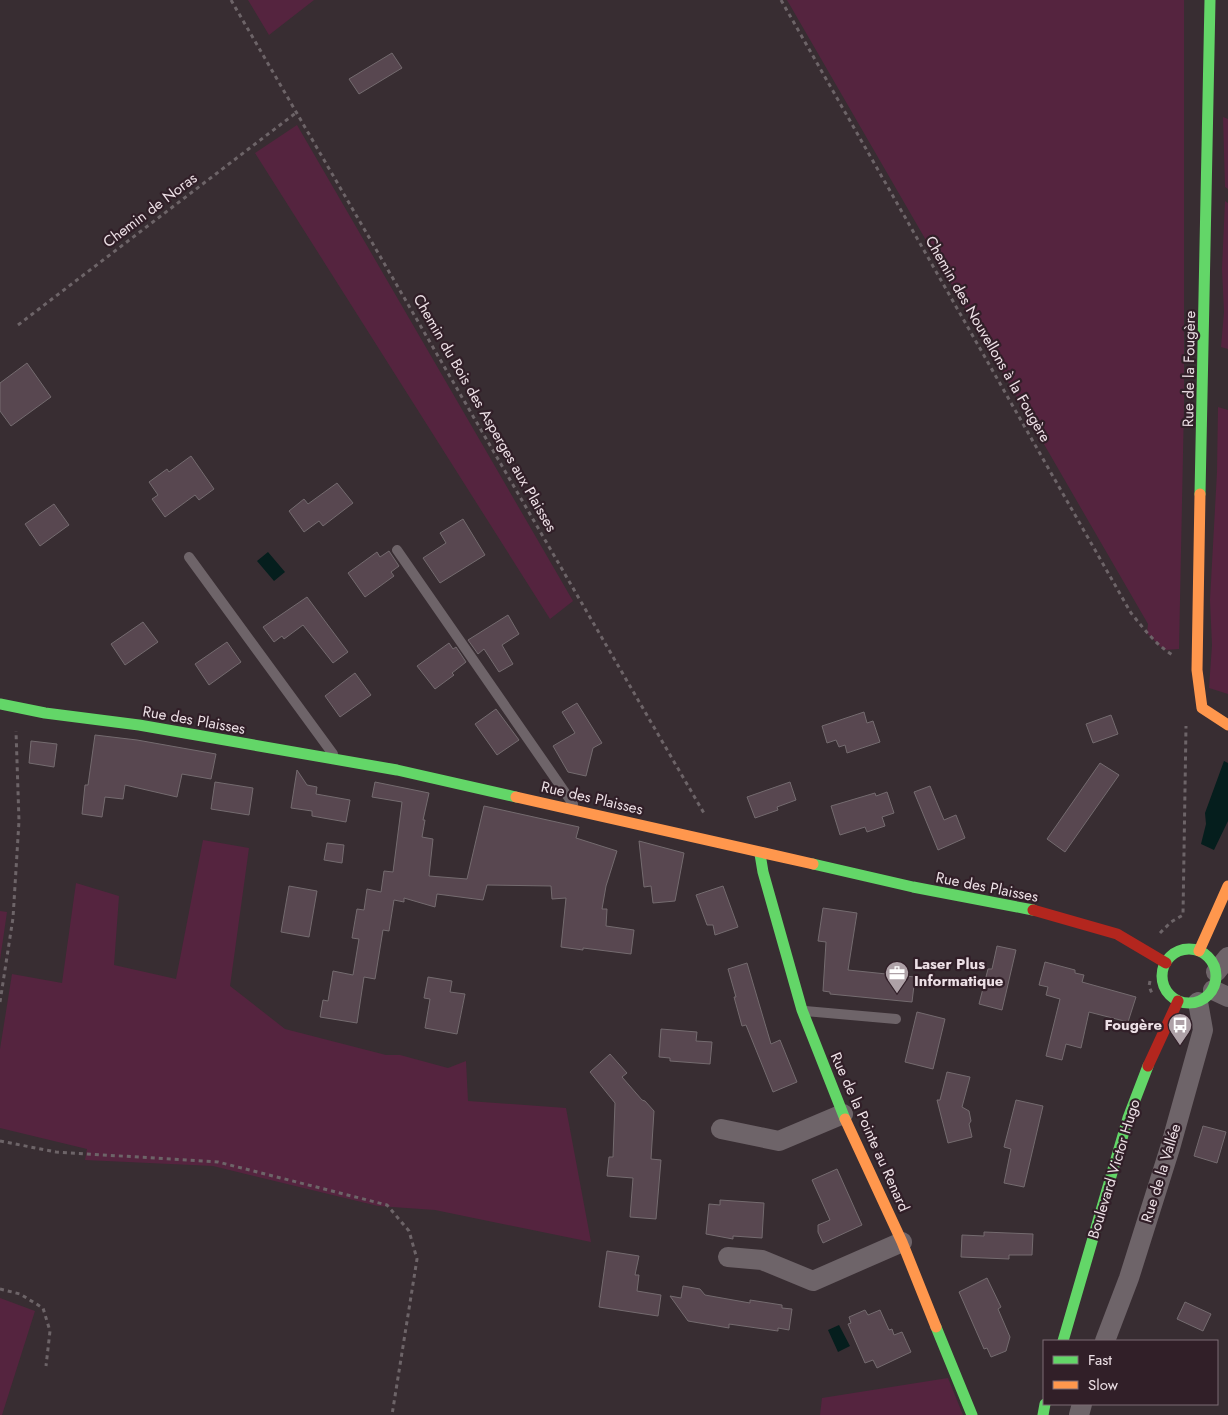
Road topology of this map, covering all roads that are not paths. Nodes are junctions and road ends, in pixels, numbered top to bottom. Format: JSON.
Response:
{"nodes":[{"id":1,"x":1210,"y":0,"type":"edge"},
{"id":2,"x":397,"y":550,"type":"dead end"},
{"id":3,"x":189,"y":558,"type":"dead end"},
{"id":4,"x":0,"y":704,"type":"edge"},
{"id":5,"x":1228,"y":725,"type":"edge"},
{"id":6,"x":337,"y":760,"type":"junction"},
{"id":7,"x":577,"y":810,"type":"junction"},
{"id":8,"x":760,"y":854,"type":"junction"},
{"id":9,"x":1228,"y":886,"type":"edge"},
{"id":10,"x":1199,"y":951,"type":"junction"},
{"id":11,"x":1166,"y":963,"type":"junction"},
{"id":12,"x":1217,"y":984,"type":"edge"},
{"id":13,"x":1178,"y":1001,"type":"junction"},
{"id":14,"x":802,"y":1010,"type":"junction"},
{"id":15,"x":896,"y":1019,"type":"dead end"},
{"id":16,"x":843,"y":1114,"type":"junction"},
{"id":17,"x":720,"y":1129,"type":"dead end"},
{"id":18,"x":902,"y":1242,"type":"junction"},
{"id":19,"x":728,"y":1257,"type":"dead end"},
{"id":20,"x":1063,"y":1340,"type":"edge"},
{"id":21,"x":1105,"y":1340,"type":"edge"},
{"id":22,"x":972,"y":1415,"type":"edge"}],
"edges":[{"from":1,"to":5,"type":"street","name":"Rue de la Fougère"},
{"from":2,"to":7,"type":"lane"},
{"from":3,"to":6,"type":"lane"},
{"from":4,"to":6,"type":"street","name":"Rue des Plaisses"},
{"from":6,"to":7,"type":"street","name":"Rue des Plaisses"},
{"from":7,"to":8,"type":"street","name":"Rue des Plaisses"},
{"from":8,"to":11,"type":"street","name":"Rue des Plaisses"},
{"from":8,"to":14,"type":"street","name":"Rue de la Pointe au Renard"},
{"from":9,"to":10,"type":"street"},
{"from":10,"to":11,"type":"street"},
{"from":10,"to":12,"type":"street"},
{"from":11,"to":13,"type":"street"},
{"from":12,"to":13,"type":"street"},
{"from":12,"to":21,"type":"street","name":"Rue de la Vallée"},
{"from":13,"to":20,"type":"street","name":"Boulevard Victor Hugo"},
{"from":14,"to":15,"type":"lane"},
{"from":14,"to":16,"type":"street","name":"Rue de la Pointe au Renard"},
{"from":16,"to":17,"type":"street"},
{"from":16,"to":18,"type":"street","name":"Rue de la Pointe au Renard"},
{"from":18,"to":19,"type":"street"},
{"from":18,"to":22,"type":"street","name":"Rue de la Pointe au Renard"}]}
